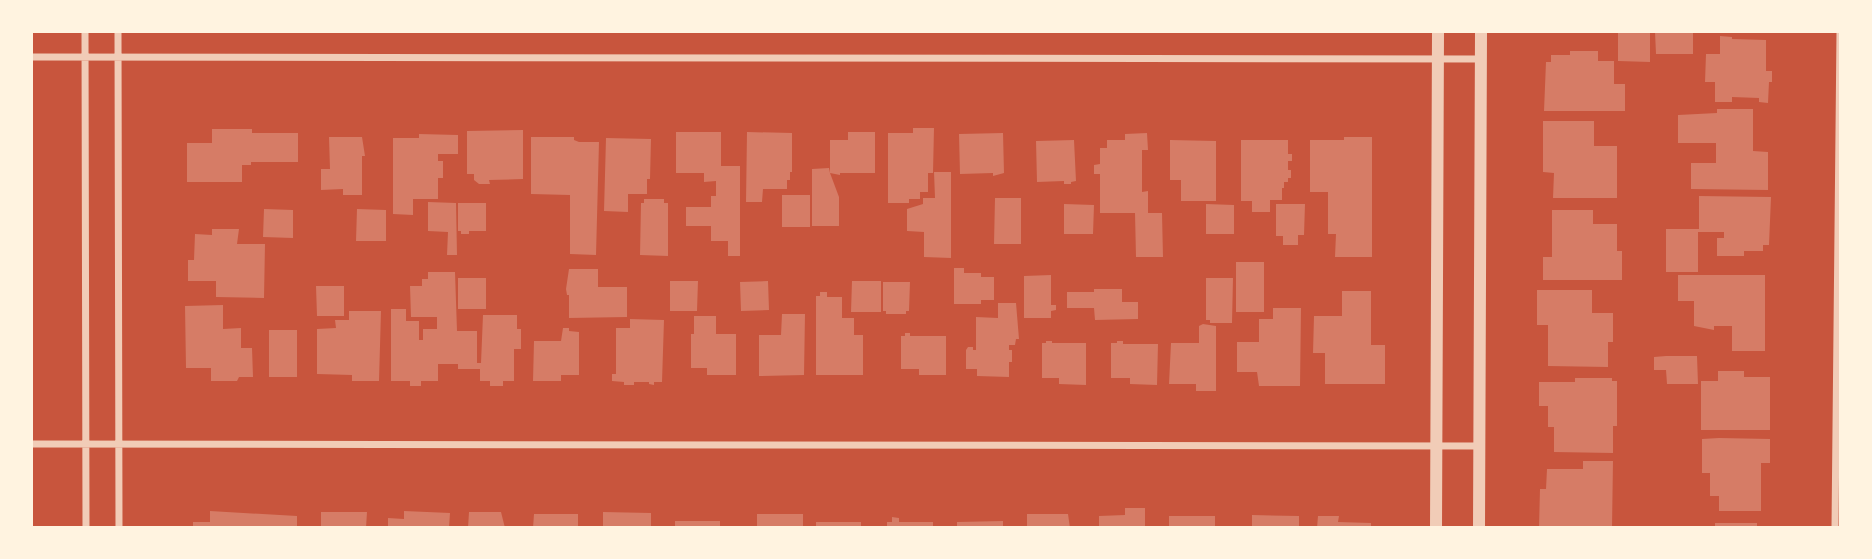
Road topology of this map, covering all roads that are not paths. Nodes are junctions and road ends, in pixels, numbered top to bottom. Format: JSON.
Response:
{"nodes":[{"id":1,"x":85,"y":32,"type":"edge"},
{"id":2,"x":118,"y":32,"type":"edge"},
{"id":3,"x":1438,"y":32,"type":"edge"},
{"id":4,"x":1481,"y":32,"type":"edge"},
{"id":5,"x":1840,"y":32,"type":"edge"},
{"id":6,"x":118,"y":55,"type":"junction"},
{"id":7,"x":32,"y":57,"type":"edge"},
{"id":8,"x":85,"y":57,"type":"junction"},
{"id":9,"x":1438,"y":59,"type":"junction"},
{"id":10,"x":1481,"y":59,"type":"junction"},
{"id":11,"x":119,"y":443,"type":"junction"},
{"id":12,"x":32,"y":444,"type":"edge"},
{"id":13,"x":86,"y":444,"type":"junction"},
{"id":14,"x":1437,"y":446,"type":"junction"},
{"id":15,"x":1479,"y":446,"type":"junction"},
{"id":16,"x":86,"y":527,"type":"edge"},
{"id":17,"x":119,"y":527,"type":"edge"},
{"id":18,"x":1436,"y":527,"type":"edge"},
{"id":19,"x":1479,"y":527,"type":"edge"},
{"id":20,"x":1835,"y":527,"type":"edge"}],
"edges":[{"from":1,"to":8,"type":"street"},
{"from":2,"to":6,"type":"street"},
{"from":3,"to":9,"type":"street"},
{"from":4,"to":10,"type":"street"},
{"from":5,"to":20,"type":"street"},
{"from":6,"to":8,"type":"street"},
{"from":6,"to":9,"type":"street"},
{"from":6,"to":11,"type":"street"},
{"from":7,"to":8,"type":"street"},
{"from":8,"to":13,"type":"street"},
{"from":9,"to":10,"type":"street"},
{"from":9,"to":14,"type":"street"},
{"from":10,"to":15,"type":"street"},
{"from":11,"to":13,"type":"street"},
{"from":11,"to":14,"type":"street"},
{"from":11,"to":17,"type":"street"},
{"from":12,"to":13,"type":"street"},
{"from":13,"to":16,"type":"street"},
{"from":14,"to":15,"type":"street"},
{"from":14,"to":18,"type":"street"},
{"from":15,"to":19,"type":"street"}]}
